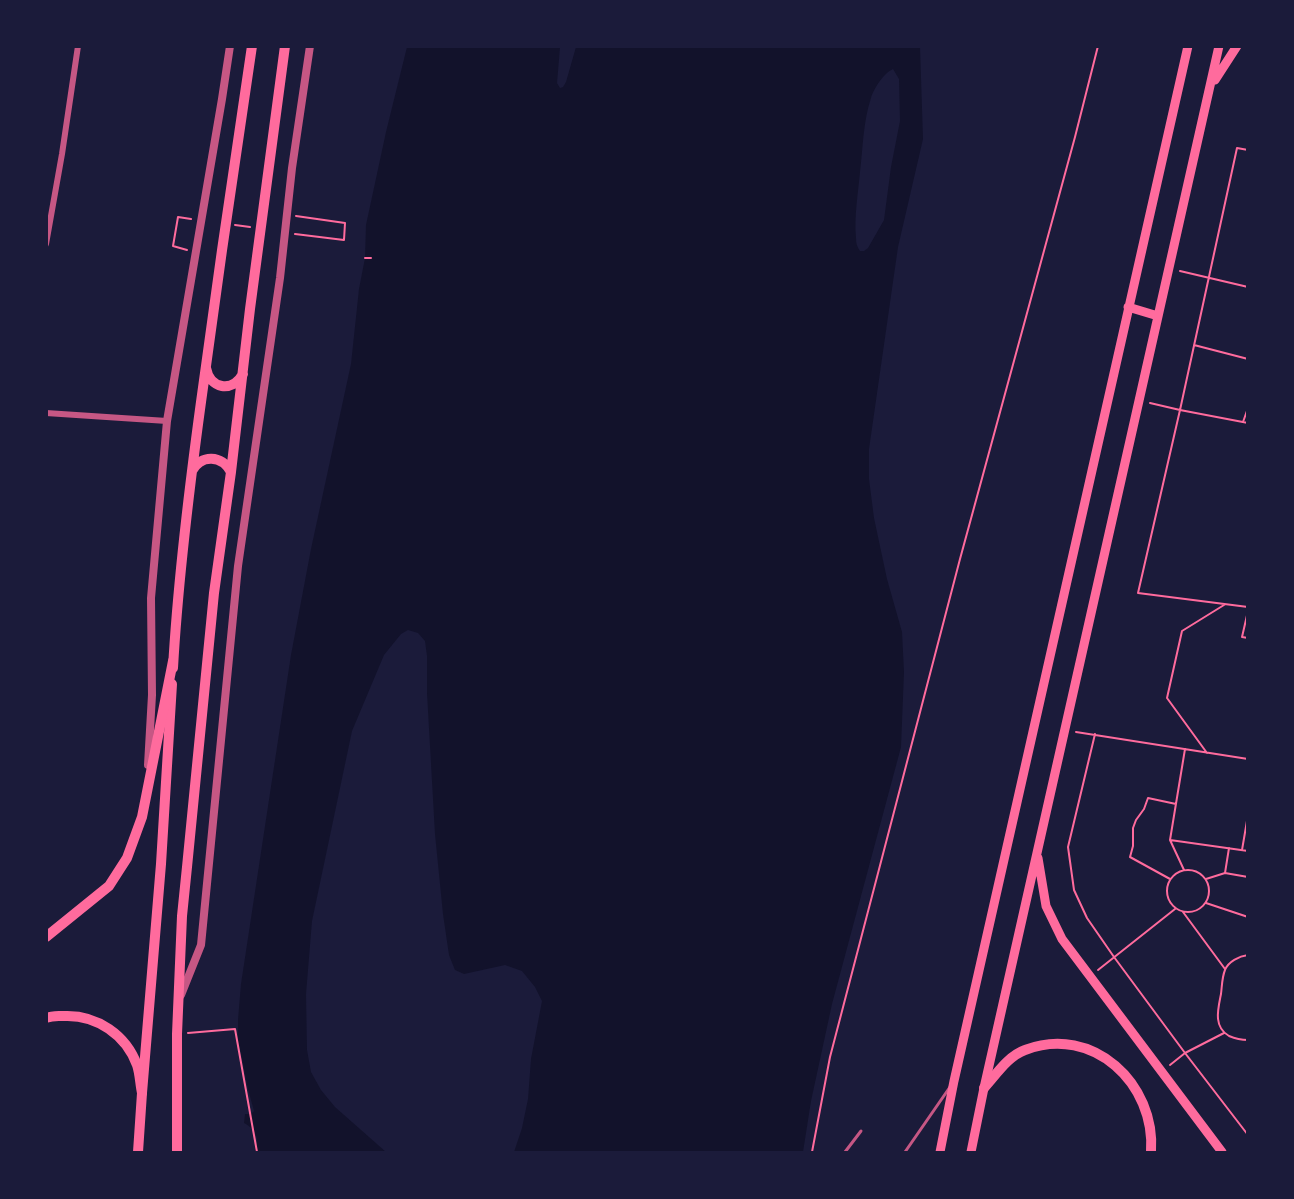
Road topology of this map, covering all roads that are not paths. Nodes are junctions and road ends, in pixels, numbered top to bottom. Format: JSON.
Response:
{"nodes":[{"id":1,"x":78,"y":46,"type":"edge"},
{"id":2,"x":230,"y":46,"type":"edge"},
{"id":3,"x":252,"y":46,"type":"edge"},
{"id":4,"x":285,"y":46,"type":"edge"},
{"id":5,"x":310,"y":46,"type":"edge"},
{"id":6,"x":1188,"y":46,"type":"edge"},
{"id":7,"x":1219,"y":46,"type":"edge"},
{"id":8,"x":1237,"y":46,"type":"edge"},
{"id":9,"x":1210,"y":87,"type":"junction"},
{"id":10,"x":46,"y":244,"type":"edge"},
{"id":11,"x":1128,"y":307,"type":"junction"},
{"id":12,"x":1158,"y":316,"type":"junction"},
{"id":13,"x":206,"y":368,"type":"junction"},
{"id":14,"x":243,"y":374,"type":"junction"},
{"id":15,"x":46,"y":413,"type":"edge"},
{"id":16,"x":166,"y":421,"type":"junction"},
{"id":17,"x":192,"y":471,"type":"junction"},
{"id":18,"x":231,"y":472,"type":"junction"},
{"id":19,"x":173,"y":662,"type":"junction"},
{"id":20,"x":147,"y":792,"type":"junction"},
{"id":21,"x":1037,"y":853,"type":"junction"},
{"id":22,"x":46,"y":937,"type":"edge"},
{"id":23,"x":178,"y":1002,"type":"junction"},
{"id":24,"x":46,"y":1018,"type":"edge"},
{"id":25,"x":954,"y":1081,"type":"junction"},
{"id":26,"x":984,"y":1088,"type":"junction"},
{"id":27,"x":142,"y":1093,"type":"junction"},
{"id":28,"x":861,"y":1131,"type":"dead end"},
{"id":29,"x":139,"y":1152,"type":"edge"},
{"id":30,"x":177,"y":1152,"type":"edge"},
{"id":31,"x":845,"y":1152,"type":"edge"},
{"id":32,"x":905,"y":1152,"type":"edge"},
{"id":33,"x":940,"y":1152,"type":"edge"},
{"id":34,"x":971,"y":1152,"type":"edge"},
{"id":35,"x":1151,"y":1152,"type":"edge"},
{"id":36,"x":1221,"y":1152,"type":"edge"}],
"edges":[{"from":1,"to":10,"type":"street"},
{"from":2,"to":16,"type":"street"},
{"from":3,"to":13,"type":"main road"},
{"from":4,"to":14,"type":"main road"},
{"from":5,"to":23,"type":"street"},
{"from":6,"to":11,"type":"main road"},
{"from":7,"to":9,"type":"main road"},
{"from":8,"to":9,"type":"main road"},
{"from":9,"to":12,"type":"main road"},
{"from":11,"to":12,"type":"main road"},
{"from":11,"to":25,"type":"main road"},
{"from":12,"to":21,"type":"main road"},
{"from":13,"to":14,"type":"main road"},
{"from":13,"to":17,"type":"main road"},
{"from":14,"to":18,"type":"main road"},
{"from":15,"to":16,"type":"street"},
{"from":16,"to":20,"type":"street"},
{"from":17,"to":18,"type":"main road"},
{"from":17,"to":19,"type":"main road"},
{"from":18,"to":23,"type":"main road"},
{"from":19,"to":20,"type":"main road"},
{"from":19,"to":27,"type":"main road"},
{"from":20,"to":22,"type":"main road"},
{"from":21,"to":26,"type":"main road"},
{"from":21,"to":36,"type":"main road"},
{"from":23,"to":30,"type":"main road"},
{"from":24,"to":27,"type":"main road"},
{"from":25,"to":32,"type":"lane"},
{"from":25,"to":33,"type":"main road"},
{"from":26,"to":34,"type":"main road"},
{"from":26,"to":35,"type":"main road"},
{"from":27,"to":29,"type":"main road"},
{"from":28,"to":31,"type":"lane"}]}
